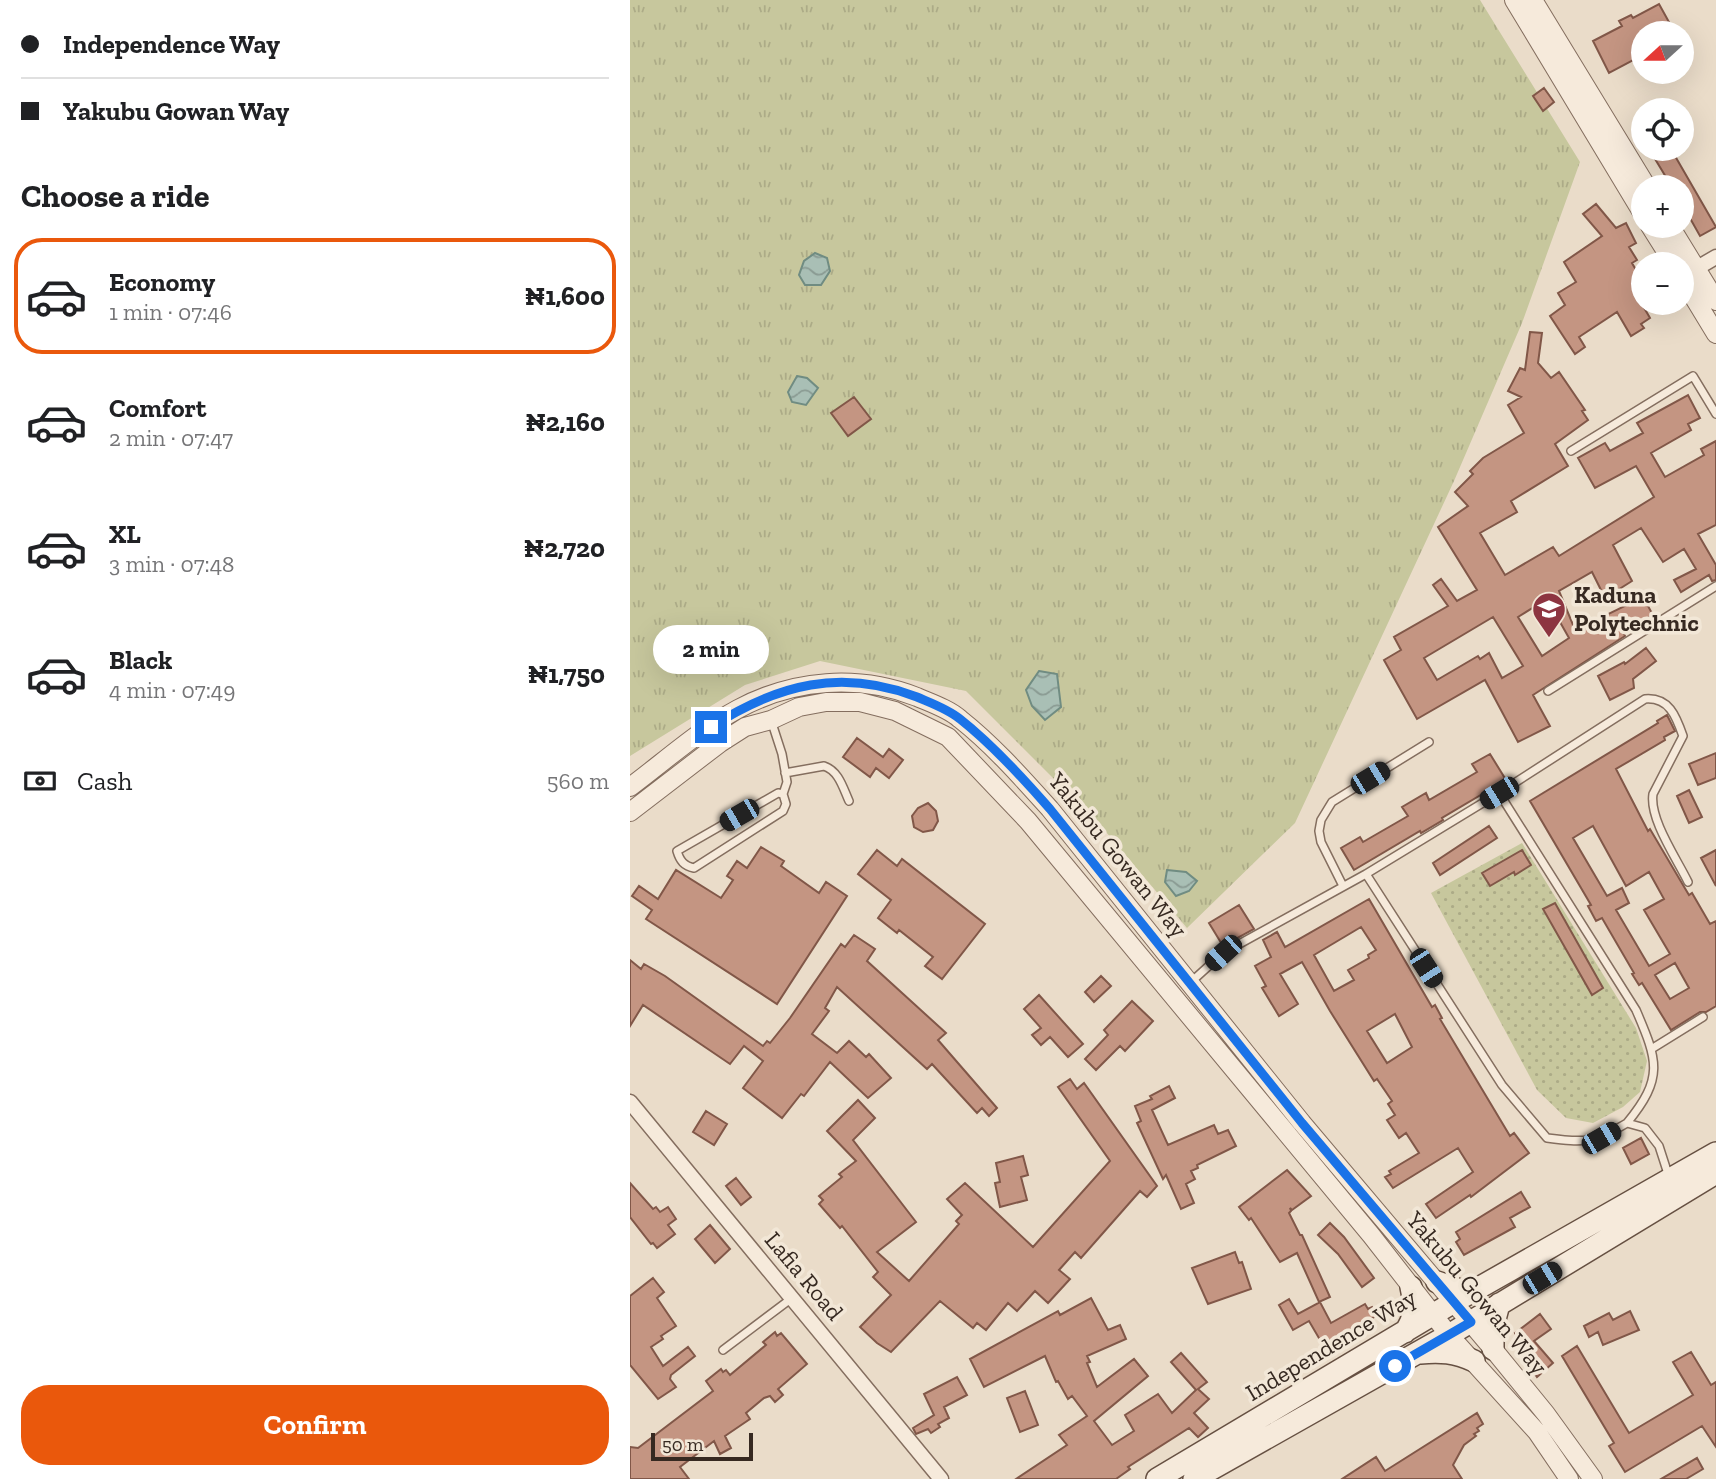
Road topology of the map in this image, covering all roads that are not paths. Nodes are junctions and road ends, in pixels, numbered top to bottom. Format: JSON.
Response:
{"nodes":[{"id":1,"x":1514,"y":0,"type":"edge"},
{"id":2,"x":1533,"y":0,"type":"edge"},
{"id":3,"x":1640,"y":175,"type":"edge"},
{"id":4,"x":1631,"y":194,"type":"edge"},
{"id":5,"x":1716,"y":257,"type":"edge"},
{"id":6,"x":1694,"y":270,"type":"edge"},
{"id":7,"x":1694,"y":278,"type":"edge"},
{"id":8,"x":1694,"y":284,"type":"edge"},
{"id":9,"x":1716,"y":301,"type":"edge"},
{"id":10,"x":1716,"y":334,"type":"edge"},
{"id":11,"x":1716,"y":414,"type":"edge"},
{"id":12,"x":1571,"y":451,"type":"dead end"},
{"id":13,"x":1716,"y":586,"type":"edge"},
{"id":14,"x":1548,"y":691,"type":"dead end"},
{"id":15,"x":771,"y":720,"type":"junction"},
{"id":16,"x":1429,"y":742,"type":"dead end"},
{"id":17,"x":785,"y":773,"type":"junction"},
{"id":18,"x":630,"y":788,"type":"edge"},
{"id":19,"x":1499,"y":793,"type":"junction"},
{"id":20,"x":783,"y":794,"type":"junction"},
{"id":21,"x":849,"y":801,"type":"dead end"},
{"id":22,"x":630,"y":812,"type":"edge"},
{"id":23,"x":1366,"y":874,"type":"junction"},
{"id":24,"x":1688,"y":882,"type":"dead end"},
{"id":25,"x":1343,"y":886,"type":"junction"},
{"id":26,"x":1120,"y":898,"type":"junction"},
{"id":27,"x":1103,"y":915,"type":"junction"},
{"id":28,"x":1191,"y":982,"type":"junction"},
{"id":29,"x":1703,"y":1017,"type":"dead end"},
{"id":30,"x":1653,"y":1048,"type":"junction"},
{"id":31,"x":630,"y":1102,"type":"edge"},
{"id":32,"x":1627,"y":1123,"type":"junction"},
{"id":33,"x":1716,"y":1153,"type":"edge"},
{"id":34,"x":1716,"y":1172,"type":"edge"},
{"id":35,"x":1670,"y":1181,"type":"junction"},
{"id":36,"x":1437,"y":1282,"type":"junction"},
{"id":37,"x":1483,"y":1286,"type":"junction"},
{"id":38,"x":1411,"y":1287,"type":"junction"},
{"id":39,"x":793,"y":1298,"type":"junction"},
{"id":40,"x":1454,"y":1302,"type":"junction"},
{"id":41,"x":1499,"y":1304,"type":"junction"},
{"id":42,"x":1433,"y":1315,"type":"junction"},
{"id":43,"x":1471,"y":1322,"type":"junction"},
{"id":44,"x":1405,"y":1332,"type":"junction"},
{"id":45,"x":1449,"y":1335,"type":"junction"},
{"id":46,"x":1493,"y":1349,"type":"junction"},
{"id":47,"x":723,"y":1350,"type":"dead end"},
{"id":48,"x":1418,"y":1353,"type":"junction"},
{"id":49,"x":1474,"y":1360,"type":"junction"},
{"id":50,"x":941,"y":1479,"type":"edge"},
{"id":51,"x":1157,"y":1479,"type":"edge"},
{"id":52,"x":1194,"y":1479,"type":"edge"},
{"id":53,"x":1569,"y":1479,"type":"edge"},
{"id":54,"x":1593,"y":1479,"type":"edge"}],
"edges":[{"from":1,"to":4,"type":"street"},
{"from":2,"to":3,"type":"street"},
{"from":5,"to":6,"type":"street"},
{"from":7,"to":9,"type":"street"},
{"from":8,"to":10,"type":"street"},
{"from":11,"to":12,"type":"lane"},
{"from":13,"to":14,"type":"lane"},
{"from":15,"to":17,"type":"lane"},
{"from":15,"to":22,"type":"street","name":"Yakubu Gowan Way"},
{"from":15,"to":27,"type":"street","name":"Yakubu Gowan Way"},
{"from":16,"to":25,"type":"lane"},
{"from":17,"to":20,"type":"lane"},
{"from":17,"to":21,"type":"lane"},
{"from":18,"to":26,"type":"street","name":"Yakubu Gowan Way"},
{"from":19,"to":23,"type":"lane"},
{"from":19,"to":24,"type":"lane"},
{"from":19,"to":30,"type":"lane"},
{"from":20,"to":20,"type":"lane"},
{"from":23,"to":25,"type":"lane"},
{"from":23,"to":32,"type":"lane"},
{"from":25,"to":28,"type":"lane"},
{"from":26,"to":27,"type":"street"},
{"from":26,"to":28,"type":"street","name":"Yakubu Gowan Way"},
{"from":27,"to":38,"type":"street","name":"Yakubu Gowan Way"},
{"from":28,"to":36,"type":"street","name":"Yakubu Gowan Way"},
{"from":29,"to":30,"type":"lane"},
{"from":30,"to":32,"type":"lane"},
{"from":31,"to":39,"type":"street","name":"Lafia Road"},
{"from":32,"to":35,"type":"lane"},
{"from":33,"to":35,"type":"main road","name":"Independence Way"},
{"from":34,"to":41,"type":"main road","name":"Independence Way"},
{"from":35,"to":37,"type":"main road","name":"Independence Way"},
{"from":36,"to":37,"type":"main road"},
{"from":36,"to":40,"type":"street","name":"Yakubu Gowan Way"},
{"from":37,"to":40,"type":"main road","name":"Independence Way"},
{"from":38,"to":42,"type":"street","name":"Yakubu Gowan Way"},
{"from":38,"to":44,"type":"main road"},
{"from":39,"to":47,"type":"lane"},
{"from":39,"to":50,"type":"street","name":"Lafia Road"},
{"from":40,"to":42,"type":"main road","name":"Independence Way"},
{"from":40,"to":43,"type":"street","name":"Yakubu Gowan Way"},
{"from":41,"to":43,"type":"main road","name":"Independence Way"},
{"from":41,"to":46,"type":"main road"},
{"from":42,"to":44,"type":"main road","name":"Independence Way"},
{"from":42,"to":45,"type":"street","name":"Yakubu Gowan Way"},
{"from":43,"to":45,"type":"main road","name":"Independence Way"},
{"from":43,"to":46,"type":"street","name":"Yakubu Gowan Way"},
{"from":44,"to":51,"type":"main road","name":"Independence Way"},
{"from":45,"to":48,"type":"main road","name":"Independence Way"},
{"from":45,"to":49,"type":"street","name":"Yakubu Gowan Way"},
{"from":46,"to":54,"type":"street","name":"Yakubu Gowan Way"},
{"from":48,"to":49,"type":"main road"},
{"from":48,"to":52,"type":"main road","name":"Independence Way"},
{"from":49,"to":53,"type":"street","name":"Yakubu Gowan Way"}]}
